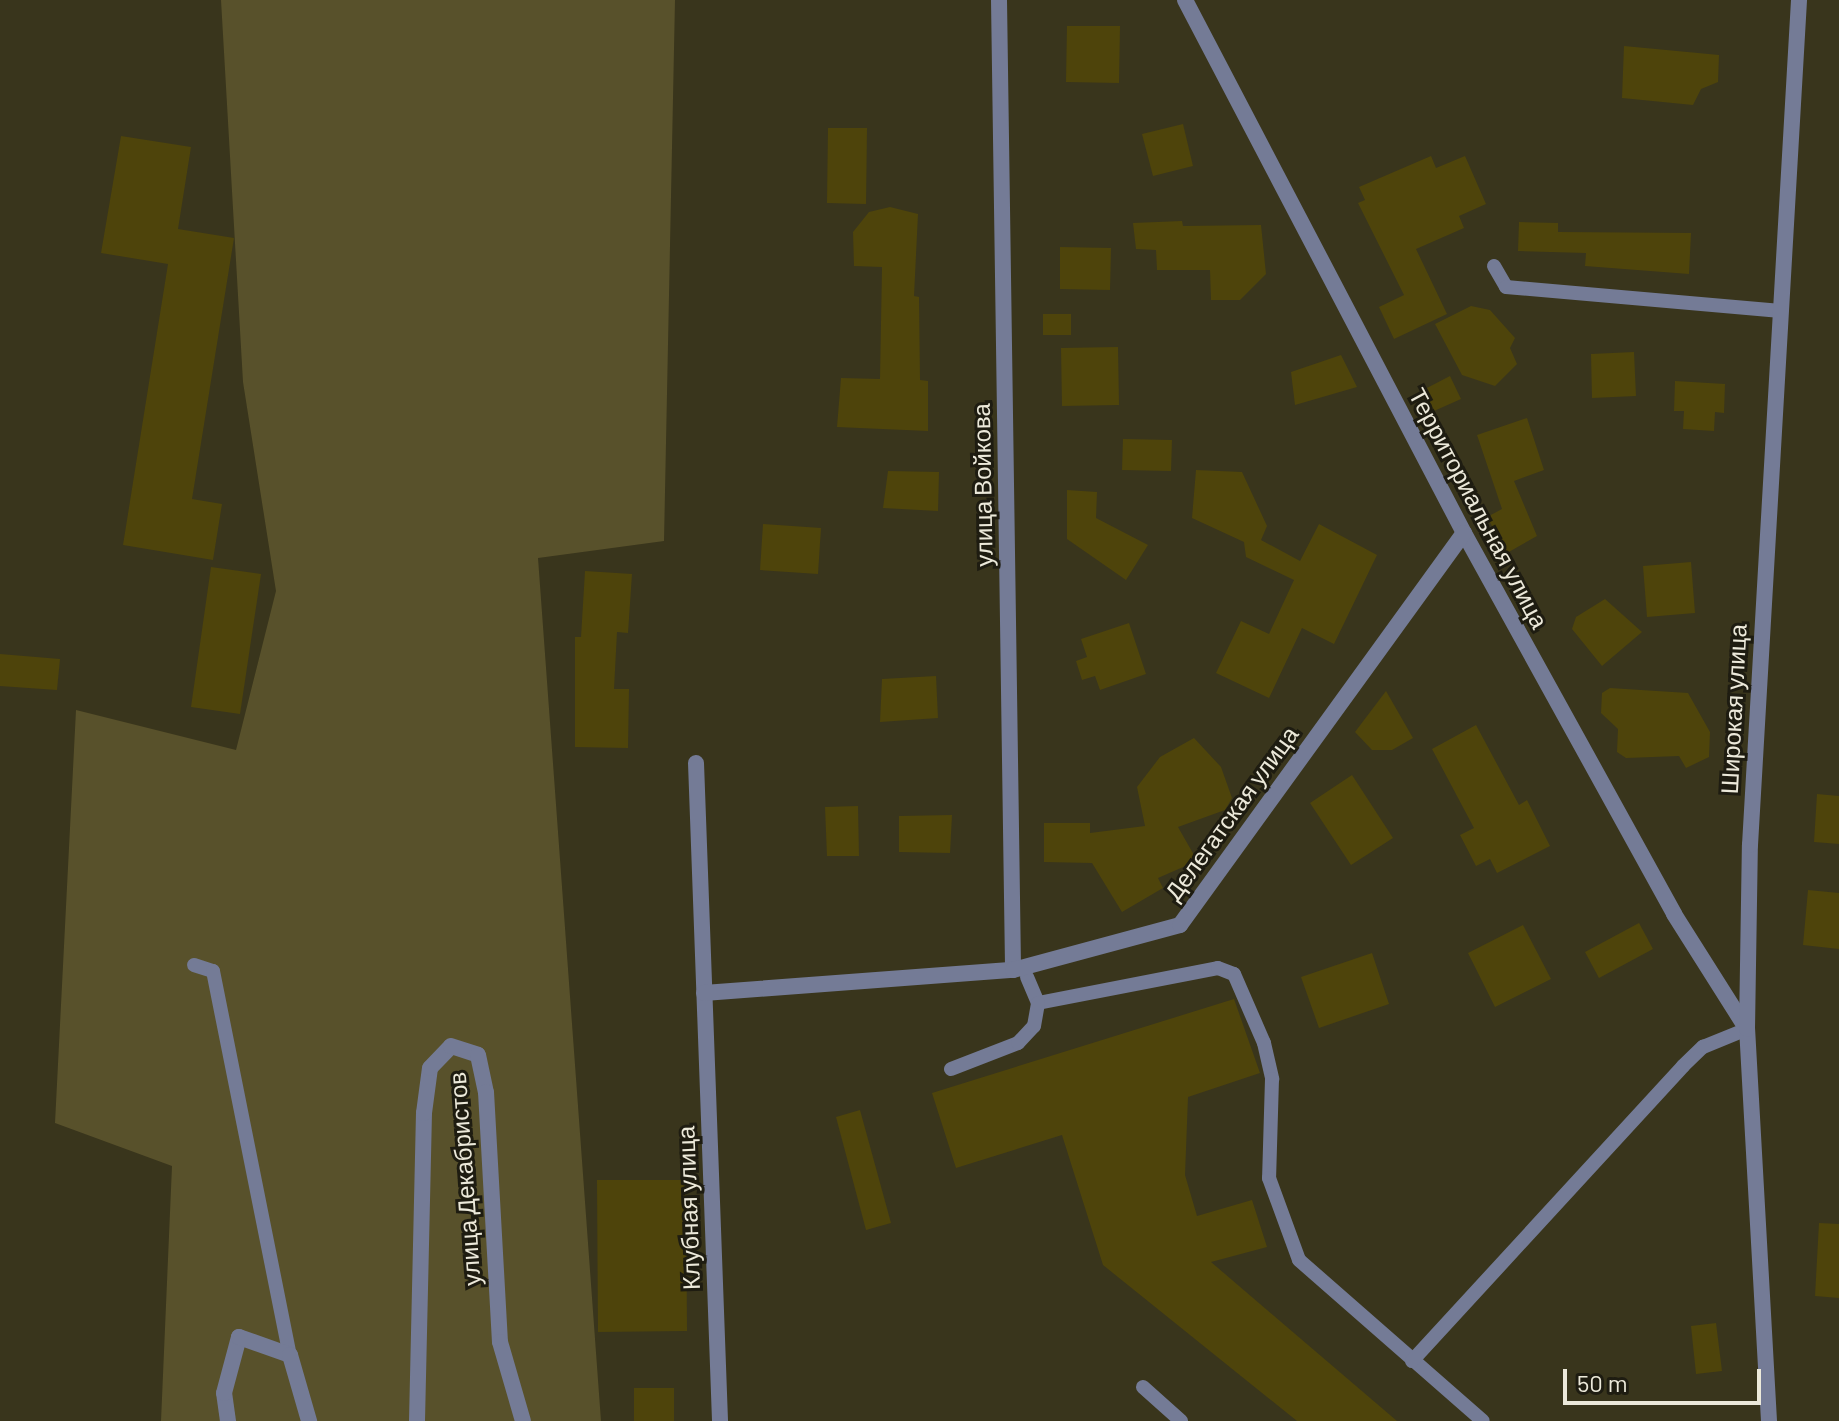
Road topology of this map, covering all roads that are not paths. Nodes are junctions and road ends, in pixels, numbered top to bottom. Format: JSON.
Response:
{"nodes":[{"id":1,"x":999,"y":0,"type":"edge"},
{"id":2,"x":1185,"y":0,"type":"edge"},
{"id":3,"x":1799,"y":0,"type":"edge"},
{"id":4,"x":1494,"y":266,"type":"dead end"},
{"id":5,"x":1778,"y":311,"type":"junction"},
{"id":6,"x":1464,"y":533,"type":"junction"},
{"id":7,"x":696,"y":763,"type":"dead end"},
{"id":8,"x":194,"y":965,"type":"dead end"},
{"id":9,"x":1020,"y":973,"type":"junction"},
{"id":10,"x":704,"y":993,"type":"junction"},
{"id":11,"x":1038,"y":1003,"type":"junction"},
{"id":12,"x":1747,"y":1029,"type":"junction"},
{"id":13,"x":951,"y":1069,"type":"dead end"},
{"id":14,"x":290,"y":1355,"type":"junction"},
{"id":15,"x":1412,"y":1361,"type":"junction"},
{"id":16,"x":1143,"y":1387,"type":"dead end"},
{"id":17,"x":228,"y":1421,"type":"edge"},
{"id":18,"x":309,"y":1421,"type":"edge"},
{"id":19,"x":417,"y":1421,"type":"edge"},
{"id":20,"x":523,"y":1421,"type":"edge"},
{"id":21,"x":720,"y":1421,"type":"edge"},
{"id":22,"x":1181,"y":1421,"type":"edge"},
{"id":23,"x":1483,"y":1421,"type":"edge"},
{"id":24,"x":1769,"y":1421,"type":"edge"}],
"edges":[{"from":1,"to":9,"type":"street","name":"улица Войкова"},
{"from":2,"to":6,"type":"street","name":"Территориальная улица"},
{"from":3,"to":5,"type":"street","name":"Широкая улица"},
{"from":4,"to":5,"type":"lane"},
{"from":5,"to":12,"type":"street","name":"Широкая улица"},
{"from":6,"to":9,"type":"street","name":"Делегатская улица"},
{"from":6,"to":12,"type":"street","name":"Территориальная улица"},
{"from":7,"to":10,"type":"street","name":"Клубная улица"},
{"from":8,"to":14,"type":"lane"},
{"from":9,"to":10,"type":"street","name":"Делегатская улица"},
{"from":9,"to":11,"type":"lane"},
{"from":10,"to":21,"type":"street","name":"Клубная улица"},
{"from":11,"to":13,"type":"lane"},
{"from":11,"to":15,"type":"lane"},
{"from":12,"to":15,"type":"lane"},
{"from":12,"to":24,"type":"street","name":"Широкая улица"},
{"from":14,"to":17,"type":"street"},
{"from":14,"to":18,"type":"street"},
{"from":15,"to":23,"type":"lane"},
{"from":16,"to":22,"type":"lane"},
{"from":19,"to":20,"type":"street","name":"улица Декабристов"}]}
